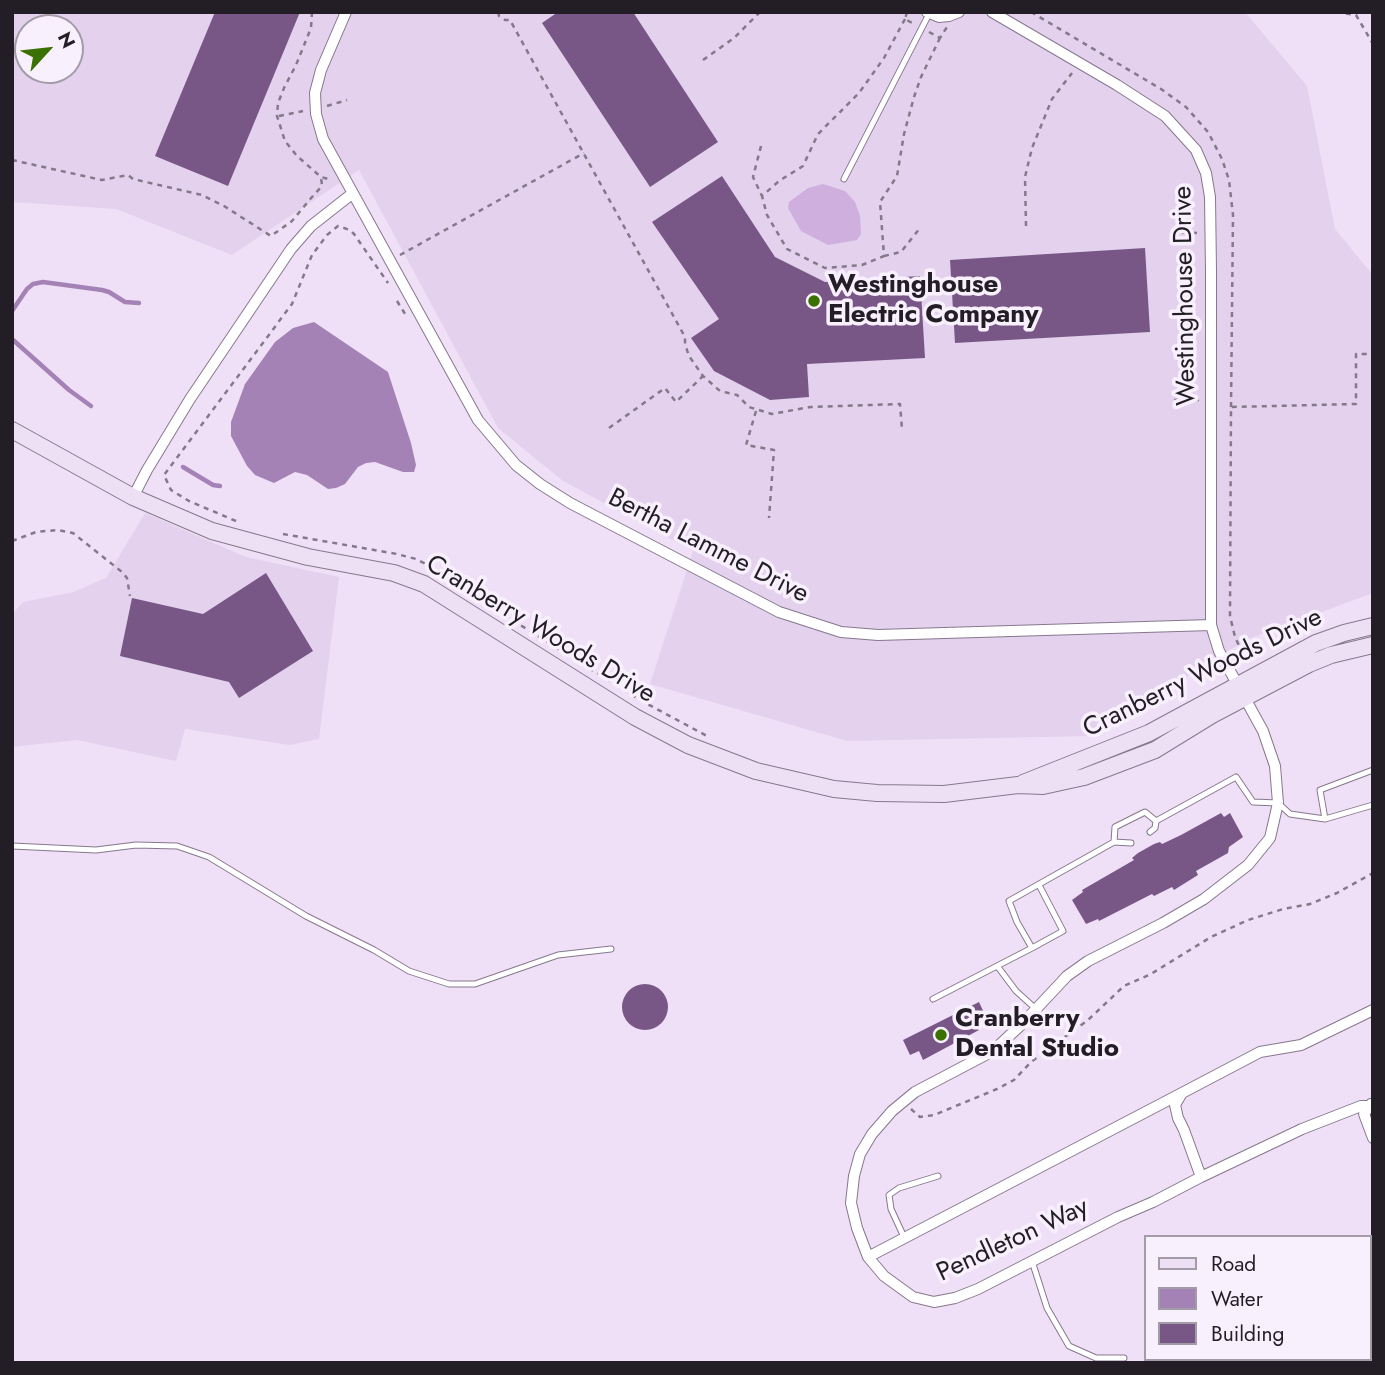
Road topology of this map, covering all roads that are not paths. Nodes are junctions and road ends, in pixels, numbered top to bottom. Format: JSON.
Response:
{"nodes":[{"id":1,"x":346,"y":12,"type":"edge"},
{"id":2,"x":959,"y":12,"type":"edge"},
{"id":3,"x":992,"y":12,"type":"edge"},
{"id":4,"x":928,"y":13,"type":"edge"},
{"id":5,"x":844,"y":179,"type":"dead end"},
{"id":6,"x":353,"y":193,"type":"junction"},
{"id":7,"x":12,"y":430,"type":"edge"},
{"id":8,"x":133,"y":497,"type":"junction"},
{"id":9,"x":1211,"y":625,"type":"junction"},
{"id":10,"x":1373,"y":626,"type":"edge"},
{"id":11,"x":1371,"y":645,"type":"edge"},
{"id":12,"x":1242,"y":691,"type":"junction"},
{"id":13,"x":1373,"y":770,"type":"edge"},
{"id":14,"x":1278,"y":803,"type":"junction"},
{"id":15,"x":1373,"y":805,"type":"edge"},
{"id":16,"x":1325,"y":819,"type":"junction"},
{"id":17,"x":1156,"y":821,"type":"junction"},
{"id":18,"x":1150,"y":832,"type":"dead end"},
{"id":19,"x":1114,"y":842,"type":"junction"},
{"id":20,"x":1131,"y":843,"type":"dead end"},
{"id":21,"x":12,"y":846,"type":"edge"},
{"id":22,"x":1038,"y":885,"type":"junction"},
{"id":23,"x":1032,"y":948,"type":"junction"},
{"id":24,"x":611,"y":949,"type":"dead end"},
{"id":25,"x":998,"y":967,"type":"junction"},
{"id":26,"x":933,"y":999,"type":"dead end"},
{"id":27,"x":1036,"y":1009,"type":"junction"},
{"id":28,"x":1373,"y":1010,"type":"edge"},
{"id":29,"x":1182,"y":1093,"type":"junction"},
{"id":30,"x":1371,"y":1104,"type":"edge"},
{"id":31,"x":1373,"y":1138,"type":"edge"},
{"id":32,"x":938,"y":1176,"type":"dead end"},
{"id":33,"x":1201,"y":1177,"type":"junction"},
{"id":34,"x":904,"y":1237,"type":"junction"},
{"id":35,"x":868,"y":1257,"type":"junction"},
{"id":36,"x":1032,"y":1261,"type":"junction"},
{"id":37,"x":1124,"y":1358,"type":"dead end"}],
"edges":[{"from":1,"to":6,"type":"street","name":"Bertha Lamme Drive"},
{"from":2,"to":4,"type":"street"},
{"from":3,"to":9,"type":"street","name":"Westinghouse Drive"},
{"from":4,"to":5,"type":"lane"},
{"from":6,"to":8,"type":"street"},
{"from":6,"to":9,"type":"street","name":"Bertha Lamme Drive"},
{"from":7,"to":8,"type":"street","name":"Cranberry Woods Drive"},
{"from":8,"to":12,"type":"street","name":"Cranberry Woods Drive"},
{"from":9,"to":12,"type":"street","name":"Westinghouse Drive"},
{"from":10,"to":12,"type":"street","name":"Cranberry Woods Drive"},
{"from":11,"to":12,"type":"street","name":"Cranberry Woods Drive"},
{"from":12,"to":14,"type":"street","name":"Pendleton Way"},
{"from":13,"to":16,"type":"lane"},
{"from":14,"to":16,"type":"lane"},
{"from":14,"to":17,"type":"lane"},
{"from":14,"to":27,"type":"street","name":"Pendleton Way"},
{"from":15,"to":16,"type":"lane"},
{"from":17,"to":18,"type":"lane"},
{"from":17,"to":19,"type":"lane"},
{"from":19,"to":20,"type":"lane"},
{"from":19,"to":22,"type":"lane"},
{"from":21,"to":24,"type":"lane"},
{"from":22,"to":23,"type":"lane"},
{"from":22,"to":23,"type":"lane"},
{"from":23,"to":25,"type":"lane"},
{"from":25,"to":26,"type":"lane"},
{"from":25,"to":27,"type":"lane"},
{"from":27,"to":35,"type":"street","name":"Pendleton Way"},
{"from":28,"to":29,"type":"street"},
{"from":29,"to":33,"type":"street"},
{"from":29,"to":34,"type":"street"},
{"from":30,"to":31,"type":"street"},
{"from":30,"to":33,"type":"street","name":"Pendleton Way"},
{"from":32,"to":34,"type":"lane"},
{"from":33,"to":36,"type":"street","name":"Pendleton Way"},
{"from":34,"to":35,"type":"street"},
{"from":35,"to":36,"type":"street","name":"Pendleton Way"},
{"from":36,"to":37,"type":"lane"}]}
